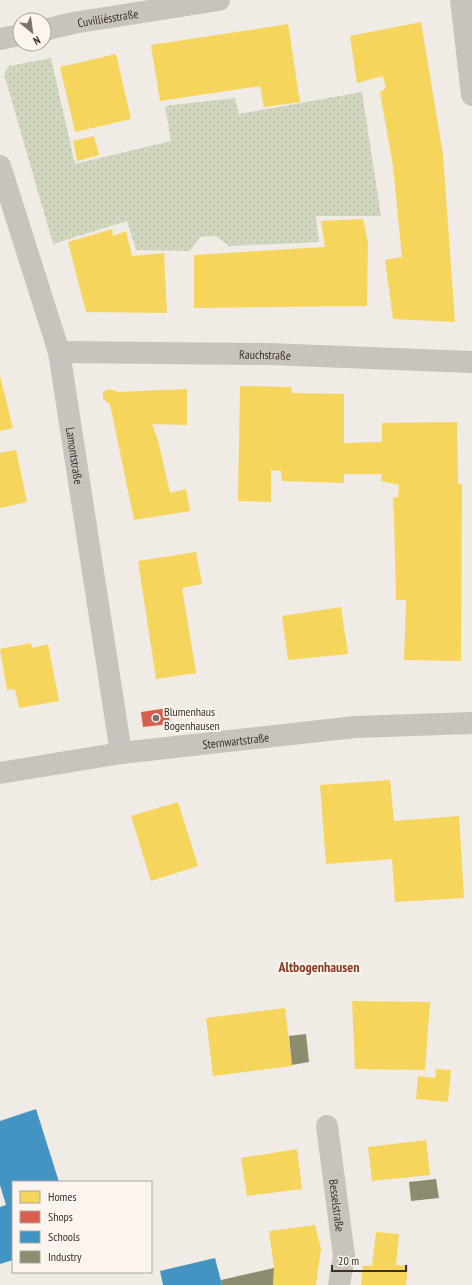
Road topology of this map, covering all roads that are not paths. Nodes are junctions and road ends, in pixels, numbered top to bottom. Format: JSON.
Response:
{"nodes":[{"id":1,"x":219,"y":0,"type":"edge"},
{"id":2,"x":460,"y":0,"type":"edge"},
{"id":3,"x":52,"y":28,"type":"edge"},
{"id":4,"x":12,"y":37,"type":"edge"},
{"id":5,"x":0,"y":39,"type":"edge"},
{"id":6,"x":472,"y":95,"type":"edge"},
{"id":7,"x":0,"y":166,"type":"edge"},
{"id":8,"x":58,"y":352,"type":"junction"},
{"id":9,"x":472,"y":362,"type":"edge"},
{"id":10,"x":472,"y":723,"type":"edge"},
{"id":11,"x":121,"y":753,"type":"junction"},
{"id":12,"x":0,"y":773,"type":"edge"},
{"id":13,"x":327,"y":1126,"type":"dead end"},
{"id":14,"x":339,"y":1285,"type":"edge"}],
"edges":[{"from":1,"to":3,"type":"street","name":"Cuvilliésstraße"},
{"from":2,"to":6,"type":"street"},
{"from":4,"to":5,"type":"street"},
{"from":7,"to":8,"type":"street","name":"Lamontstraße"},
{"from":8,"to":9,"type":"street","name":"Rauchstraße"},
{"from":8,"to":11,"type":"street","name":"Lamontstraße"},
{"from":10,"to":11,"type":"street","name":"Sternwartstraße"},
{"from":11,"to":12,"type":"street","name":"Sternwartstraße"},
{"from":13,"to":14,"type":"street","name":"Besselstraße"}]}
